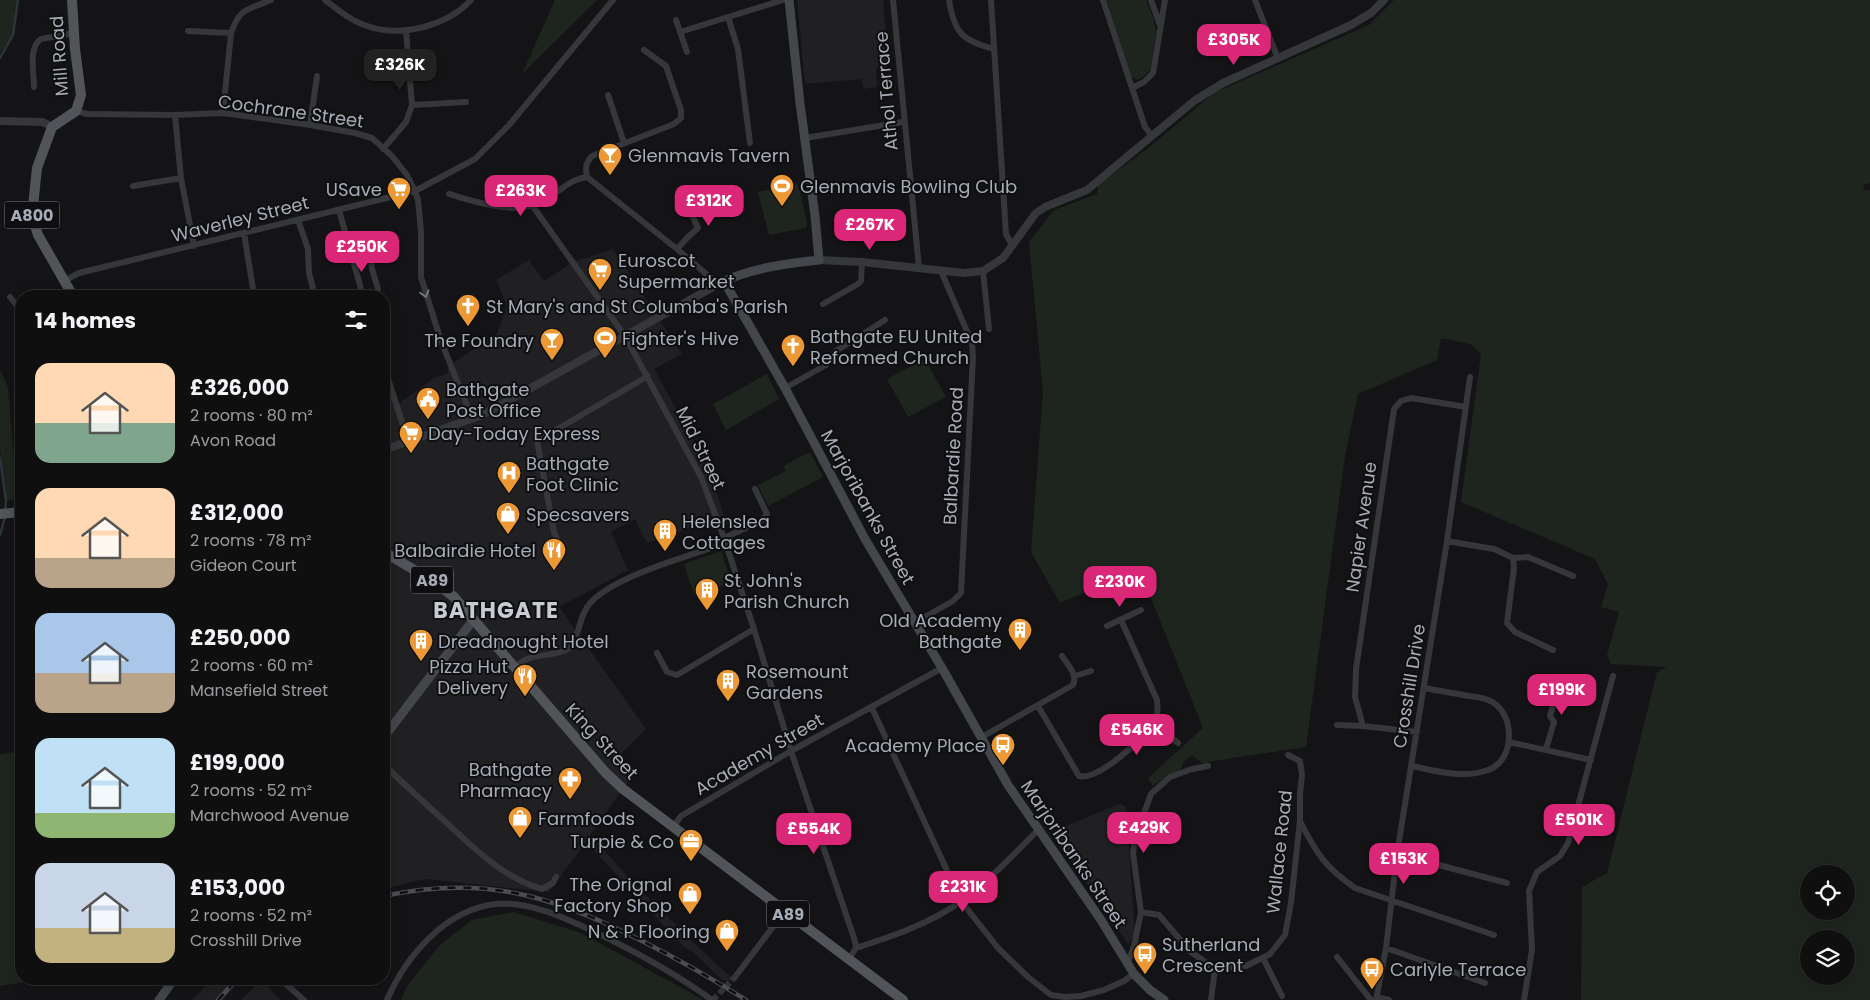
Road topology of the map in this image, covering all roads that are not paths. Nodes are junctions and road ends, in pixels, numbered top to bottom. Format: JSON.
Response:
{"nodes":[{"id":1,"x":72,"y":0,"type":"edge"},
{"id":2,"x":271,"y":0,"type":"edge"},
{"id":3,"x":325,"y":0,"type":"edge"},
{"id":4,"x":471,"y":0,"type":"edge"},
{"id":5,"x":613,"y":0,"type":"edge"},
{"id":6,"x":783,"y":0,"type":"edge"},
{"id":7,"x":789,"y":0,"type":"edge"},
{"id":8,"x":892,"y":0,"type":"edge"},
{"id":9,"x":948,"y":0,"type":"edge"},
{"id":10,"x":991,"y":0,"type":"edge"},
{"id":11,"x":1103,"y":0,"type":"edge"},
{"id":12,"x":1150,"y":0,"type":"edge"},
{"id":13,"x":1165,"y":0,"type":"edge"},
{"id":14,"x":1255,"y":0,"type":"edge"},
{"id":15,"x":1384,"y":0,"type":"edge"},
{"id":16,"x":728,"y":17,"type":"junction"},
{"id":17,"x":676,"y":20,"type":"dead end"},
{"id":18,"x":1161,"y":26,"type":"junction"},
{"id":19,"x":406,"y":30,"type":"junction"},
{"id":20,"x":188,"y":31,"type":"dead end"},
{"id":21,"x":680,"y":32,"type":"junction"},
{"id":22,"x":74,"y":33,"type":"junction"},
{"id":23,"x":231,"y":33,"type":"junction"},
{"id":24,"x":994,"y":49,"type":"junction"},
{"id":25,"x":644,"y":50,"type":"dead end"},
{"id":26,"x":687,"y":52,"type":"dead end"},
{"id":27,"x":1278,"y":59,"type":"junction"},
{"id":28,"x":317,"y":76,"type":"dead end"},
{"id":29,"x":34,"y":87,"type":"dead end"},
{"id":30,"x":1132,"y":88,"type":"junction"},
{"id":31,"x":608,"y":96,"type":"dead end"},
{"id":32,"x":466,"y":102,"type":"dead end"},
{"id":33,"x":412,"y":105,"type":"junction"},
{"id":34,"x":76,"y":111,"type":"junction"},
{"id":35,"x":223,"y":113,"type":"junction"},
{"id":36,"x":175,"y":115,"type":"junction"},
{"id":37,"x":0,"y":122,"type":"edge"},
{"id":38,"x":903,"y":122,"type":"junction"},
{"id":39,"x":310,"y":125,"type":"junction"},
{"id":40,"x":52,"y":127,"type":"junction"},
{"id":41,"x":1152,"y":136,"type":"junction"},
{"id":42,"x":805,"y":138,"type":"junction"},
{"id":43,"x":750,"y":143,"type":"dead end"},
{"id":44,"x":624,"y":144,"type":"junction"},
{"id":45,"x":383,"y":149,"type":"junction"},
{"id":46,"x":587,"y":177,"type":"junction"},
{"id":47,"x":181,"y":178,"type":"junction"},
{"id":48,"x":133,"y":186,"type":"dead end"},
{"id":49,"x":415,"y":191,"type":"junction"},
{"id":50,"x":449,"y":194,"type":"dead end"},
{"id":51,"x":683,"y":196,"type":"dead end"},
{"id":52,"x":532,"y":205,"type":"junction"},
{"id":53,"x":339,"y":210,"type":"junction"},
{"id":54,"x":298,"y":220,"type":"junction"},
{"id":55,"x":244,"y":233,"type":"junction"},
{"id":56,"x":1012,"y":245,"type":"junction"},
{"id":57,"x":194,"y":246,"type":"junction"},
{"id":58,"x":677,"y":249,"type":"junction"},
{"id":59,"x":351,"y":252,"type":"junction"},
{"id":60,"x":819,"y":260,"type":"junction"},
{"id":61,"x":862,"y":262,"type":"junction"},
{"id":62,"x":919,"y":268,"type":"junction"},
{"id":63,"x":940,"y":271,"type":"junction"},
{"id":64,"x":982,"y":271,"type":"junction"},
{"id":65,"x":64,"y":280,"type":"junction"},
{"id":66,"x":721,"y":283,"type":"junction"},
{"id":67,"x":378,"y":289,"type":"dead end"},
{"id":68,"x":70,"y":290,"type":"edge"},
{"id":69,"x":253,"y":290,"type":"edge"},
{"id":70,"x":313,"y":290,"type":"edge"},
{"id":71,"x":361,"y":290,"type":"edge"},
{"id":72,"x":10,"y":297,"type":"dead end"},
{"id":73,"x":15,"y":303,"type":"edge"},
{"id":74,"x":823,"y":304,"type":"dead end"},
{"id":75,"x":886,"y":320,"type":"dead end"},
{"id":76,"x":989,"y":329,"type":"dead end"},
{"id":77,"x":625,"y":336,"type":"junction"},
{"id":78,"x":648,"y":376,"type":"junction"},
{"id":79,"x":1470,"y":377,"type":"dead end"},
{"id":80,"x":390,"y":385,"type":"edge"},
{"id":81,"x":785,"y":388,"type":"junction"},
{"id":82,"x":1466,"y":407,"type":"junction"},
{"id":83,"x":472,"y":418,"type":"junction"},
{"id":84,"x":408,"y":441,"type":"junction"},
{"id":85,"x":390,"y":448,"type":"edge"},
{"id":86,"x":755,"y":488,"type":"dead end"},
{"id":87,"x":15,"y":512,"type":"edge"},
{"id":88,"x":0,"y":514,"type":"edge"},
{"id":89,"x":725,"y":541,"type":"junction"},
{"id":90,"x":1447,"y":541,"type":"junction"},
{"id":91,"x":562,"y":551,"type":"dead end"},
{"id":92,"x":390,"y":555,"type":"edge"},
{"id":93,"x":1513,"y":558,"type":"junction"},
{"id":94,"x":1573,"y":576,"type":"dead end"},
{"id":95,"x":1141,"y":610,"type":"dead end"},
{"id":96,"x":474,"y":619,"type":"junction"},
{"id":97,"x":1121,"y":620,"type":"junction"},
{"id":98,"x":914,"y":623,"type":"junction"},
{"id":99,"x":1107,"y":626,"type":"dead end"},
{"id":100,"x":754,"y":629,"type":"junction"},
{"id":101,"x":1554,"y":650,"type":"dead end"},
{"id":102,"x":660,"y":656,"type":"dead end"},
{"id":103,"x":1062,"y":656,"type":"dead end"},
{"id":104,"x":514,"y":667,"type":"junction"},
{"id":105,"x":942,"y":668,"type":"junction"},
{"id":106,"x":1091,"y":671,"type":"dead end"},
{"id":107,"x":1075,"y":676,"type":"junction"},
{"id":108,"x":1613,"y":676,"type":"dead end"},
{"id":109,"x":1424,"y":688,"type":"junction"},
{"id":110,"x":1548,"y":694,"type":"dead end"},
{"id":111,"x":1038,"y":706,"type":"junction"},
{"id":112,"x":872,"y":708,"type":"junction"},
{"id":113,"x":1154,"y":723,"type":"junction"},
{"id":114,"x":1337,"y":725,"type":"dead end"},
{"id":115,"x":1363,"y":726,"type":"junction"},
{"id":116,"x":390,"y":729,"type":"edge"},
{"id":117,"x":1417,"y":732,"type":"junction"},
{"id":118,"x":980,"y":738,"type":"junction"},
{"id":119,"x":1509,"y":742,"type":"junction"},
{"id":120,"x":1178,"y":744,"type":"dead end"},
{"id":121,"x":1546,"y":749,"type":"junction"},
{"id":122,"x":791,"y":751,"type":"junction"},
{"id":123,"x":1288,"y":755,"type":"dead end"},
{"id":124,"x":1591,"y":760,"type":"junction"},
{"id":125,"x":1208,"y":766,"type":"dead end"},
{"id":126,"x":1412,"y":766,"type":"junction"},
{"id":127,"x":390,"y":770,"type":"edge"},
{"id":128,"x":1300,"y":820,"type":"junction"},
{"id":129,"x":674,"y":826,"type":"junction"},
{"id":130,"x":1039,"y":829,"type":"junction"},
{"id":131,"x":1397,"y":854,"type":"junction"},
{"id":132,"x":556,"y":878,"type":"dead end"},
{"id":133,"x":1507,"y":884,"type":"dead end"},
{"id":134,"x":1391,"y":900,"type":"junction"},
{"id":135,"x":961,"y":901,"type":"junction"},
{"id":136,"x":785,"y":911,"type":"junction"},
{"id":137,"x":1142,"y":912,"type":"junction"},
{"id":138,"x":1494,"y":935,"type":"dead end"},
{"id":139,"x":856,"y":948,"type":"junction"},
{"id":140,"x":1386,"y":948,"type":"junction"},
{"id":141,"x":1338,"y":957,"type":"dead end"},
{"id":142,"x":1263,"y":958,"type":"junction"},
{"id":143,"x":849,"y":959,"type":"junction"},
{"id":144,"x":1128,"y":962,"type":"junction"},
{"id":145,"x":1215,"y":969,"type":"junction"},
{"id":146,"x":1134,"y":974,"type":"junction"},
{"id":147,"x":734,"y":977,"type":"tunnel mouth"},
{"id":148,"x":1485,"y":982,"type":"dead end"},
{"id":149,"x":169,"y":985,"type":"edge"},
{"id":150,"x":287,"y":985,"type":"edge"},
{"id":151,"x":1282,"y":996,"type":"dead end"},
{"id":152,"x":1053,"y":997,"type":"edge"},
{"id":153,"x":1375,"y":999,"type":"edge"},
{"id":154,"x":158,"y":1000,"type":"edge"},
{"id":155,"x":304,"y":1000,"type":"edge"},
{"id":156,"x":387,"y":1000,"type":"edge"},
{"id":157,"x":712,"y":1000,"type":"edge"},
{"id":158,"x":903,"y":1000,"type":"edge"},
{"id":159,"x":1164,"y":1000,"type":"edge"},
{"id":160,"x":1211,"y":1000,"type":"edge"},
{"id":161,"x":1389,"y":1000,"type":"edge"},
{"id":162,"x":1524,"y":1000,"type":"edge"}],
"edges":[{"from":1,"to":22,"type":"main road","name":"Mill Road"},
{"from":2,"to":23,"type":"street"},
{"from":3,"to":19,"type":"street"},
{"from":4,"to":19,"type":"street"},
{"from":5,"to":49,"type":"street","name":"Waverley Street"},
{"from":6,"to":16,"type":"street"},
{"from":7,"to":42,"type":"main road"},
{"from":8,"to":38,"type":"street","name":"Athol Terrace"},
{"from":9,"to":24,"type":"street"},
{"from":10,"to":24,"type":"street"},
{"from":11,"to":30,"type":"street"},
{"from":12,"to":18,"type":"street"},
{"from":13,"to":18,"type":"street"},
{"from":14,"to":27,"type":"street"},
{"from":15,"to":27,"type":"street"},
{"from":16,"to":21,"type":"street"},
{"from":16,"to":43,"type":"street"},
{"from":17,"to":21,"type":"street"},
{"from":18,"to":30,"type":"street"},
{"from":19,"to":33,"type":"street"},
{"from":20,"to":23,"type":"street"},
{"from":21,"to":26,"type":"street"},
{"from":22,"to":29,"type":"street"},
{"from":22,"to":34,"type":"main road","name":"Mill Road"},
{"from":23,"to":35,"type":"street"},
{"from":24,"to":56,"type":"street"},
{"from":25,"to":44,"type":"street"},
{"from":27,"to":41,"type":"street"},
{"from":28,"to":39,"type":"street"},
{"from":30,"to":41,"type":"street"},
{"from":31,"to":44,"type":"street"},
{"from":32,"to":33,"type":"street"},
{"from":33,"to":45,"type":"street"},
{"from":34,"to":36,"type":"street","name":"Cochrane Street"},
{"from":34,"to":40,"type":"main road","name":"Mill Road"},
{"from":35,"to":36,"type":"street","name":"Cochrane Street"},
{"from":35,"to":39,"type":"street","name":"Cochrane Street"},
{"from":36,"to":47,"type":"street"},
{"from":37,"to":40,"type":"street"},
{"from":38,"to":42,"type":"street"},
{"from":38,"to":62,"type":"street","name":"Athol Terrace"},
{"from":39,"to":45,"type":"street","name":"Cochrane Street"},
{"from":40,"to":65,"type":"main road","number":"A800"},
{"from":41,"to":56,"type":"street"},
{"from":42,"to":60,"type":"main road"},
{"from":44,"to":46,"type":"street"},
{"from":45,"to":49,"type":"street","name":"Cochrane Street"},
{"from":46,"to":52,"type":"street"},
{"from":46,"to":58,"type":"street"},
{"from":47,"to":48,"type":"street"},
{"from":47,"to":57,"type":"street"},
{"from":49,"to":53,"type":"street","name":"Waverley Street"},
{"from":49,"to":83,"type":"street","one_way":true},
{"from":50,"to":52,"type":"street"},
{"from":51,"to":58,"type":"street"},
{"from":52,"to":77,"type":"street","name":"Mid Street"},
{"from":53,"to":54,"type":"street","name":"Waverley Street"},
{"from":53,"to":59,"type":"street"},
{"from":54,"to":55,"type":"street","name":"Waverley Street"},
{"from":54,"to":70,"type":"street"},
{"from":55,"to":57,"type":"street","name":"Waverley Street"},
{"from":55,"to":69,"type":"street"},
{"from":56,"to":64,"type":"street"},
{"from":57,"to":65,"type":"street","name":"Waverley Street"},
{"from":58,"to":66,"type":"street"},
{"from":59,"to":67,"type":"street"},
{"from":59,"to":71,"type":"street"},
{"from":60,"to":61,"type":"street"},
{"from":60,"to":66,"type":"main road"},
{"from":61,"to":62,"type":"street"},
{"from":61,"to":74,"type":"street"},
{"from":62,"to":63,"type":"street"},
{"from":63,"to":64,"type":"street"},
{"from":63,"to":98,"type":"street","name":"Balbardie Road"},
{"from":64,"to":76,"type":"street"},
{"from":65,"to":68,"type":"main road","number":"A800"},
{"from":66,"to":77,"type":"street"},
{"from":66,"to":81,"type":"main road","name":"Marjoribanks Street"},
{"from":72,"to":73,"type":"street"},
{"from":75,"to":81,"type":"street"},
{"from":77,"to":78,"type":"street","name":"Mid Street"},
{"from":77,"to":83,"type":"street"},
{"from":78,"to":89,"type":"street","name":"Mid Street"},
{"from":78,"to":91,"type":"street"},
{"from":79,"to":82,"type":"street","name":"Crosshill Drive"},
{"from":80,"to":84,"type":"street"},
{"from":81,"to":98,"type":"main road","name":"Marjoribanks Street"},
{"from":82,"to":90,"type":"street","name":"Crosshill Drive"},
{"from":82,"to":115,"type":"street","name":"Napier Avenue"},
{"from":83,"to":84,"type":"street"},
{"from":84,"to":85,"type":"street"},
{"from":86,"to":89,"type":"street"},
{"from":87,"to":88,"type":"main road"},
{"from":89,"to":100,"type":"street","name":"Mid Street"},
{"from":89,"to":104,"type":"street"},
{"from":90,"to":93,"type":"street"},
{"from":90,"to":109,"type":"street","name":"Crosshill Drive"},
{"from":92,"to":96,"type":"main road","number":"A89"},
{"from":93,"to":94,"type":"street"},
{"from":93,"to":101,"type":"street"},
{"from":95,"to":97,"type":"street"},
{"from":96,"to":104,"type":"main road","number":"A89"},
{"from":96,"to":116,"type":"main road"},
{"from":97,"to":99,"type":"street"},
{"from":97,"to":113,"type":"street"},
{"from":98,"to":105,"type":"main road","name":"Marjoribanks Street"},
{"from":100,"to":102,"type":"street"},
{"from":100,"to":122,"type":"street","name":"Mid Street"},
{"from":103,"to":107,"type":"street"},
{"from":104,"to":129,"type":"main road","name":"King Street","number":"A89"},
{"from":105,"to":112,"type":"street","name":"Academy Street"},
{"from":105,"to":118,"type":"main road","name":"Marjoribanks Street"},
{"from":106,"to":107,"type":"street"},
{"from":107,"to":111,"type":"street"},
{"from":108,"to":124,"type":"street"},
{"from":109,"to":117,"type":"street","name":"Crosshill Drive"},
{"from":109,"to":119,"type":"street"},
{"from":110,"to":121,"type":"street"},
{"from":111,"to":113,"type":"street"},
{"from":111,"to":118,"type":"street"},
{"from":112,"to":122,"type":"street","name":"Academy Street"},
{"from":112,"to":135,"type":"street"},
{"from":113,"to":120,"type":"street"},
{"from":114,"to":115,"type":"street"},
{"from":115,"to":117,"type":"street"},
{"from":117,"to":126,"type":"street","name":"Crosshill Drive"},
{"from":118,"to":130,"type":"main road","name":"Marjoribanks Street"},
{"from":119,"to":121,"type":"street"},
{"from":119,"to":126,"type":"street"},
{"from":121,"to":124,"type":"street"},
{"from":122,"to":129,"type":"street","name":"Academy Street"},
{"from":122,"to":139,"type":"street","name":"Mid Street"},
{"from":123,"to":128,"type":"street","name":"Wallace Road"},
{"from":124,"to":162,"type":"street"},
{"from":125,"to":137,"type":"street"},
{"from":126,"to":131,"type":"street","name":"Crosshill Drive"},
{"from":127,"to":132,"type":"street"},
{"from":128,"to":134,"type":"street"},
{"from":128,"to":142,"type":"street","name":"Wallace Road"},
{"from":129,"to":136,"type":"main road","number":"A89"},
{"from":130,"to":135,"type":"street"},
{"from":130,"to":144,"type":"main road","name":"Marjoribanks Street"},
{"from":131,"to":133,"type":"street"},
{"from":131,"to":134,"type":"street","name":"Crosshill Drive"},
{"from":134,"to":138,"type":"street"},
{"from":134,"to":140,"type":"street","name":"Crosshill Drive"},
{"from":135,"to":139,"type":"street"},
{"from":135,"to":152,"type":"street"},
{"from":136,"to":143,"type":"main road","number":"A89"},
{"from":136,"to":147,"type":"street"},
{"from":137,"to":144,"type":"street"},
{"from":137,"to":145,"type":"street"},
{"from":139,"to":143,"type":"street"},
{"from":140,"to":148,"type":"street"},
{"from":140,"to":153,"type":"street","name":"Crosshill Drive"},
{"from":141,"to":153,"type":"street"},
{"from":142,"to":145,"type":"street","name":"Wallace Road"},
{"from":142,"to":151,"type":"street"},
{"from":143,"to":158,"type":"main road","number":"A89"},
{"from":144,"to":146,"type":"main road","name":"Marjoribanks Street"},
{"from":145,"to":160,"type":"street"},
{"from":146,"to":152,"type":"street"},
{"from":146,"to":159,"type":"main road","name":"Marjoribanks Street"},
{"from":149,"to":154,"type":"main road"},
{"from":150,"to":155,"type":"street"},
{"from":153,"to":161,"type":"street"},
{"from":156,"to":157,"type":"street"}]}
